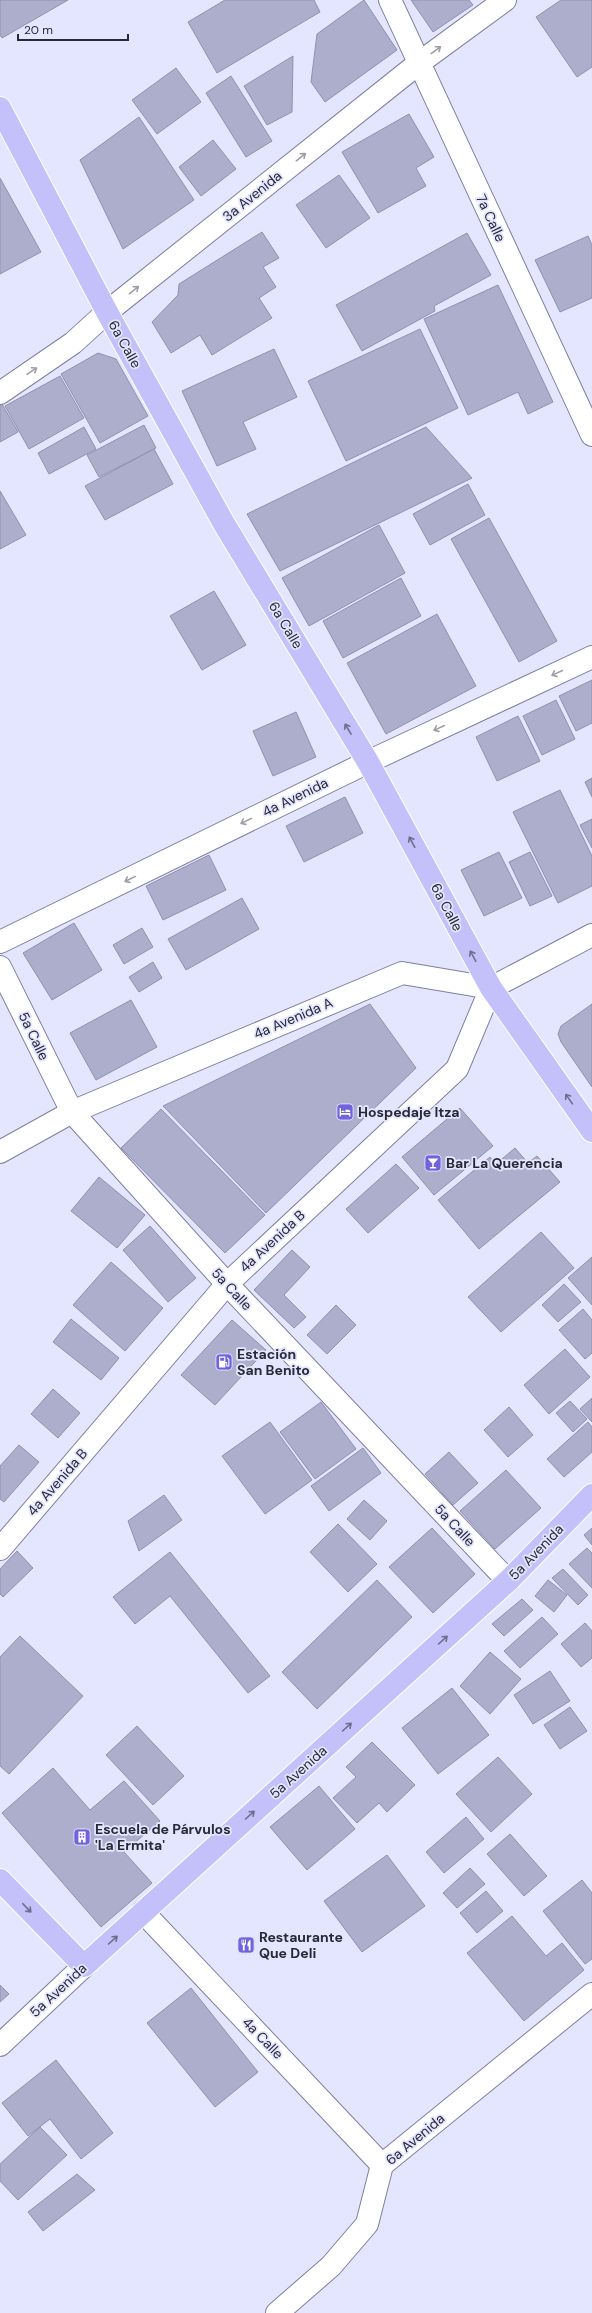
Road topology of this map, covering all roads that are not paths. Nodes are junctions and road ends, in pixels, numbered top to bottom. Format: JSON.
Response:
{"nodes":[{"id":1,"x":390,"y":0,"type":"edge"},
{"id":2,"x":505,"y":0,"type":"edge"},
{"id":3,"x":419,"y":63,"type":"junction"},
{"id":4,"x":0,"y":108,"type":"edge"},
{"id":5,"x":107,"y":312,"type":"junction"},
{"id":6,"x":0,"y":393,"type":"edge"},
{"id":7,"x":592,"y":435,"type":"edge"},
{"id":8,"x":592,"y":657,"type":"edge"},
{"id":9,"x":368,"y":762,"type":"junction"},
{"id":10,"x":592,"y":935,"type":"edge"},
{"id":11,"x":0,"y":942,"type":"edge"},
{"id":12,"x":0,"y":967,"type":"edge"},
{"id":13,"x":491,"y":988,"type":"junction"},
{"id":14,"x":72,"y":1112,"type":"junction"},
{"id":15,"x":592,"y":1131,"type":"edge"},
{"id":16,"x":0,"y":1152,"type":"edge"},
{"id":17,"x":227,"y":1284,"type":"junction"},
{"id":18,"x":592,"y":1495,"type":"edge"},
{"id":19,"x":0,"y":1549,"type":"edge"},
{"id":20,"x":508,"y":1581,"type":"junction"},
{"id":21,"x":0,"y":1880,"type":"edge"},
{"id":22,"x":143,"y":1912,"type":"junction"},
{"id":23,"x":84,"y":1966,"type":"junction"},
{"id":24,"x":592,"y":1994,"type":"edge"},
{"id":25,"x":0,"y":2045,"type":"edge"},
{"id":26,"x":382,"y":2165,"type":"junction"},
{"id":27,"x":277,"y":2313,"type":"edge"}],
"edges":[{"from":1,"to":3,"type":"street","name":"7a Calle"},
{"from":3,"to":2,"type":"street","name":"3a Avenida","one_way":true},
{"from":5,"to":3,"type":"street","name":"3a Avenida","one_way":true},
{"from":3,"to":7,"type":"street","name":"7a Calle"},
{"from":4,"to":5,"type":"main road","name":"6a Calle"},
{"from":6,"to":5,"type":"street","name":"3a Avenida","one_way":true},
{"from":9,"to":5,"type":"main road","name":"6a Calle","one_way":true},
{"from":8,"to":9,"type":"street","name":"4a Avenida","one_way":true},
{"from":9,"to":11,"type":"street","name":"4a Avenida","one_way":true},
{"from":13,"to":9,"type":"main road","name":"6a Calle","one_way":true},
{"from":10,"to":13,"type":"street"},
{"from":12,"to":14,"type":"street","name":"5a Calle"},
{"from":13,"to":14,"type":"street","name":"4a Avenida A"},
{"from":15,"to":13,"type":"main road","name":"6a Calle","one_way":true},
{"from":13,"to":17,"type":"street","name":"4a Avenida B"},
{"from":14,"to":16,"type":"street","name":"4a Avenida A"},
{"from":14,"to":17,"type":"street","name":"5a Calle"},
{"from":17,"to":19,"type":"street","name":"4a Avenida B"},
{"from":17,"to":20,"type":"street","name":"5a Calle"},
{"from":18,"to":20,"type":"main road","name":"5a Avenida"},
{"from":22,"to":20,"type":"main road","name":"5a Avenida","one_way":true},
{"from":21,"to":23,"type":"main road","one_way":true},
{"from":23,"to":22,"type":"main road","name":"5a Avenida","one_way":true},
{"from":22,"to":26,"type":"street","name":"4a Calle"},
{"from":23,"to":25,"type":"street","name":"5a Avenida"},
{"from":24,"to":26,"type":"street","name":"6a Avenida"},
{"from":26,"to":27,"type":"street","name":"6a Avenida"}]}
